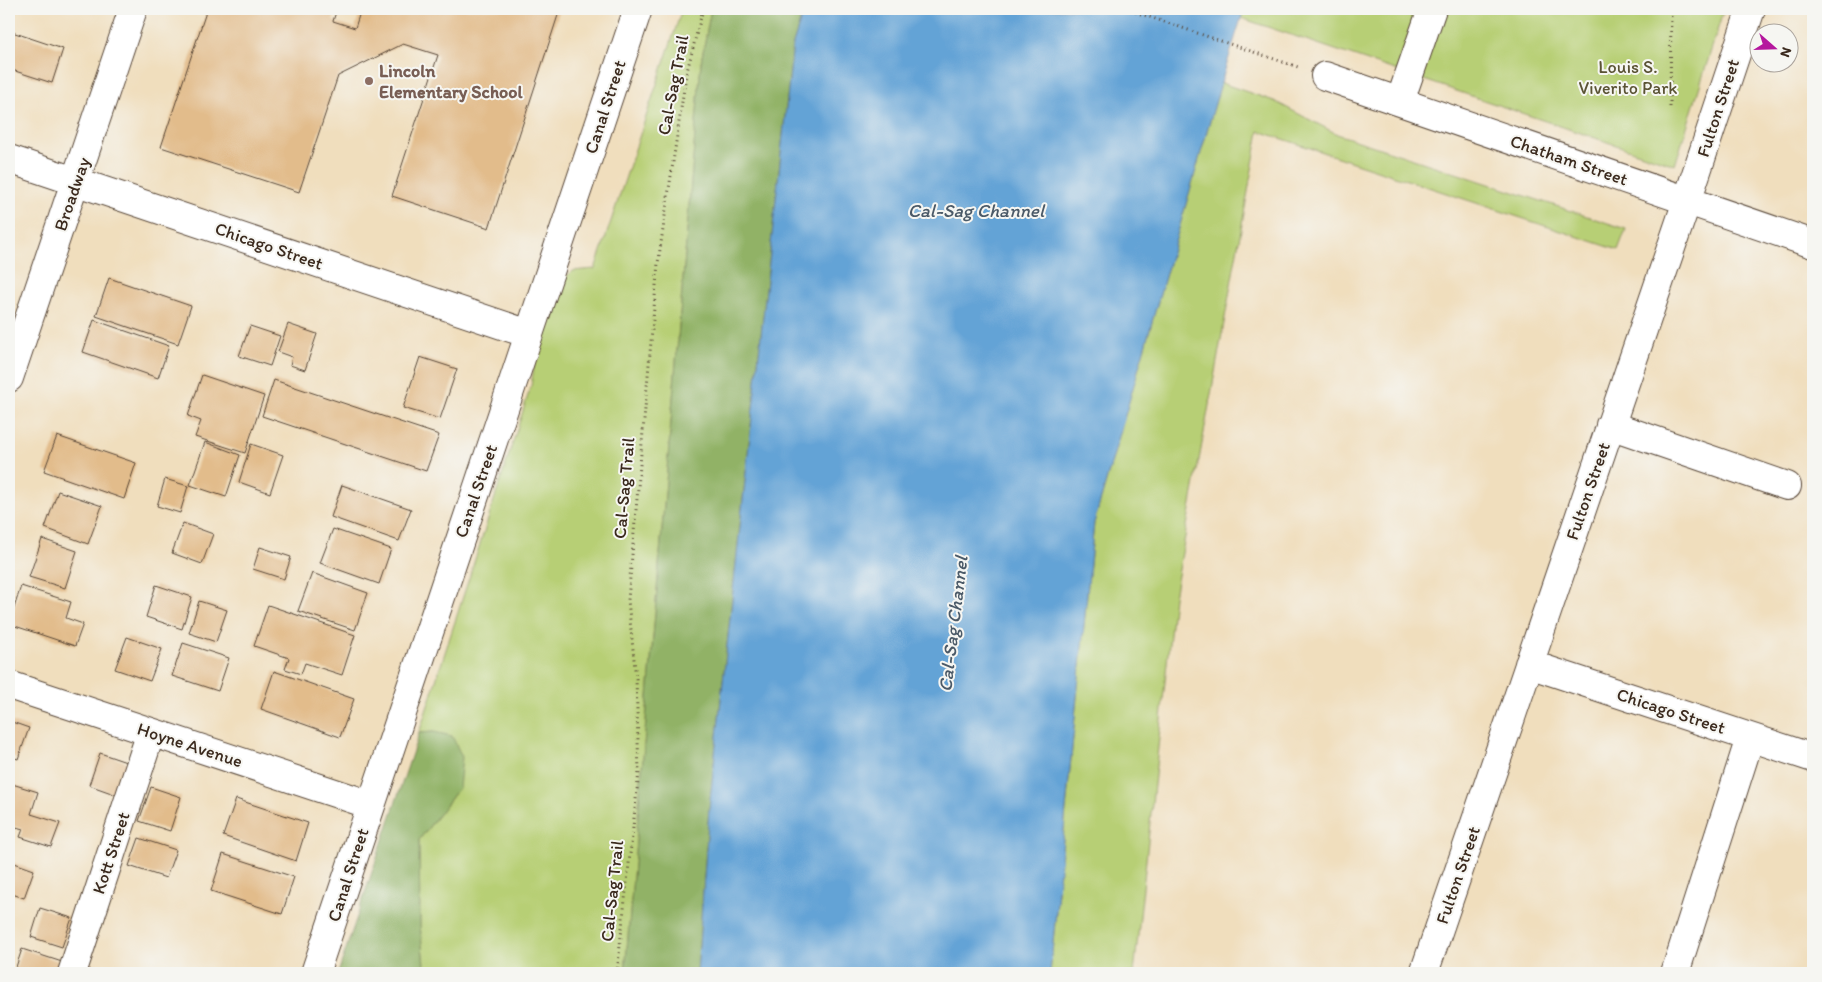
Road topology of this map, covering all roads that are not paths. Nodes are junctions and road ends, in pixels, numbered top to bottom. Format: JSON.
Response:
{"nodes":[{"id":1,"x":133,"y":9,"type":"edge"},
{"id":2,"x":638,"y":9,"type":"edge"},
{"id":3,"x":1432,"y":9,"type":"edge"},
{"id":4,"x":1750,"y":9,"type":"edge"},
{"id":5,"x":1326,"y":76,"type":"dead end"},
{"id":6,"x":1400,"y":101,"type":"junction"},
{"id":7,"x":9,"y":159,"type":"edge"},
{"id":8,"x":76,"y":181,"type":"junction"},
{"id":9,"x":1687,"y":201,"type":"junction"},
{"id":10,"x":1813,"y":244,"type":"edge"},
{"id":11,"x":529,"y":334,"type":"junction"},
{"id":12,"x":9,"y":378,"type":"edge"},
{"id":13,"x":1610,"y":425,"type":"junction"},
{"id":14,"x":1787,"y":486,"type":"dead end"},
{"id":15,"x":1529,"y":664,"type":"junction"},
{"id":16,"x":9,"y":685,"type":"edge"},
{"id":17,"x":151,"y":732,"type":"junction"},
{"id":18,"x":1750,"y":738,"type":"junction"},
{"id":19,"x":1813,"y":758,"type":"edge"},
{"id":20,"x":371,"y":805,"type":"junction"},
{"id":21,"x":72,"y":973,"type":"edge"},
{"id":22,"x":315,"y":973,"type":"edge"},
{"id":23,"x":1424,"y":973,"type":"edge"},
{"id":24,"x":1676,"y":973,"type":"edge"}],
"edges":[{"from":1,"to":8,"type":"street","name":"Broadway"},
{"from":2,"to":11,"type":"street","name":"Canal Street"},
{"from":3,"to":6,"type":"street"},
{"from":4,"to":9,"type":"street","name":"Fulton Street"},
{"from":5,"to":6,"type":"street","name":"Chatham Street"},
{"from":6,"to":9,"type":"street","name":"Chatham Street"},
{"from":7,"to":8,"type":"street","name":"Chicago Street"},
{"from":8,"to":11,"type":"street","name":"Chicago Street"},
{"from":8,"to":12,"type":"street","name":"Broadway"},
{"from":9,"to":10,"type":"street","name":"Chatham Street"},
{"from":9,"to":13,"type":"street","name":"Fulton Street"},
{"from":11,"to":20,"type":"street","name":"Canal Street"},
{"from":13,"to":14,"type":"street"},
{"from":13,"to":15,"type":"street","name":"Fulton Street"},
{"from":15,"to":18,"type":"street","name":"Chicago Street"},
{"from":15,"to":23,"type":"street","name":"Fulton Street"},
{"from":16,"to":17,"type":"street","name":"Hoyne Avenue"},
{"from":17,"to":20,"type":"street","name":"Hoyne Avenue"},
{"from":17,"to":21,"type":"street","name":"Kott Street"},
{"from":18,"to":19,"type":"street","name":"Chicago Street"},
{"from":18,"to":24,"type":"street"},
{"from":20,"to":22,"type":"street","name":"Canal Street"}]}
